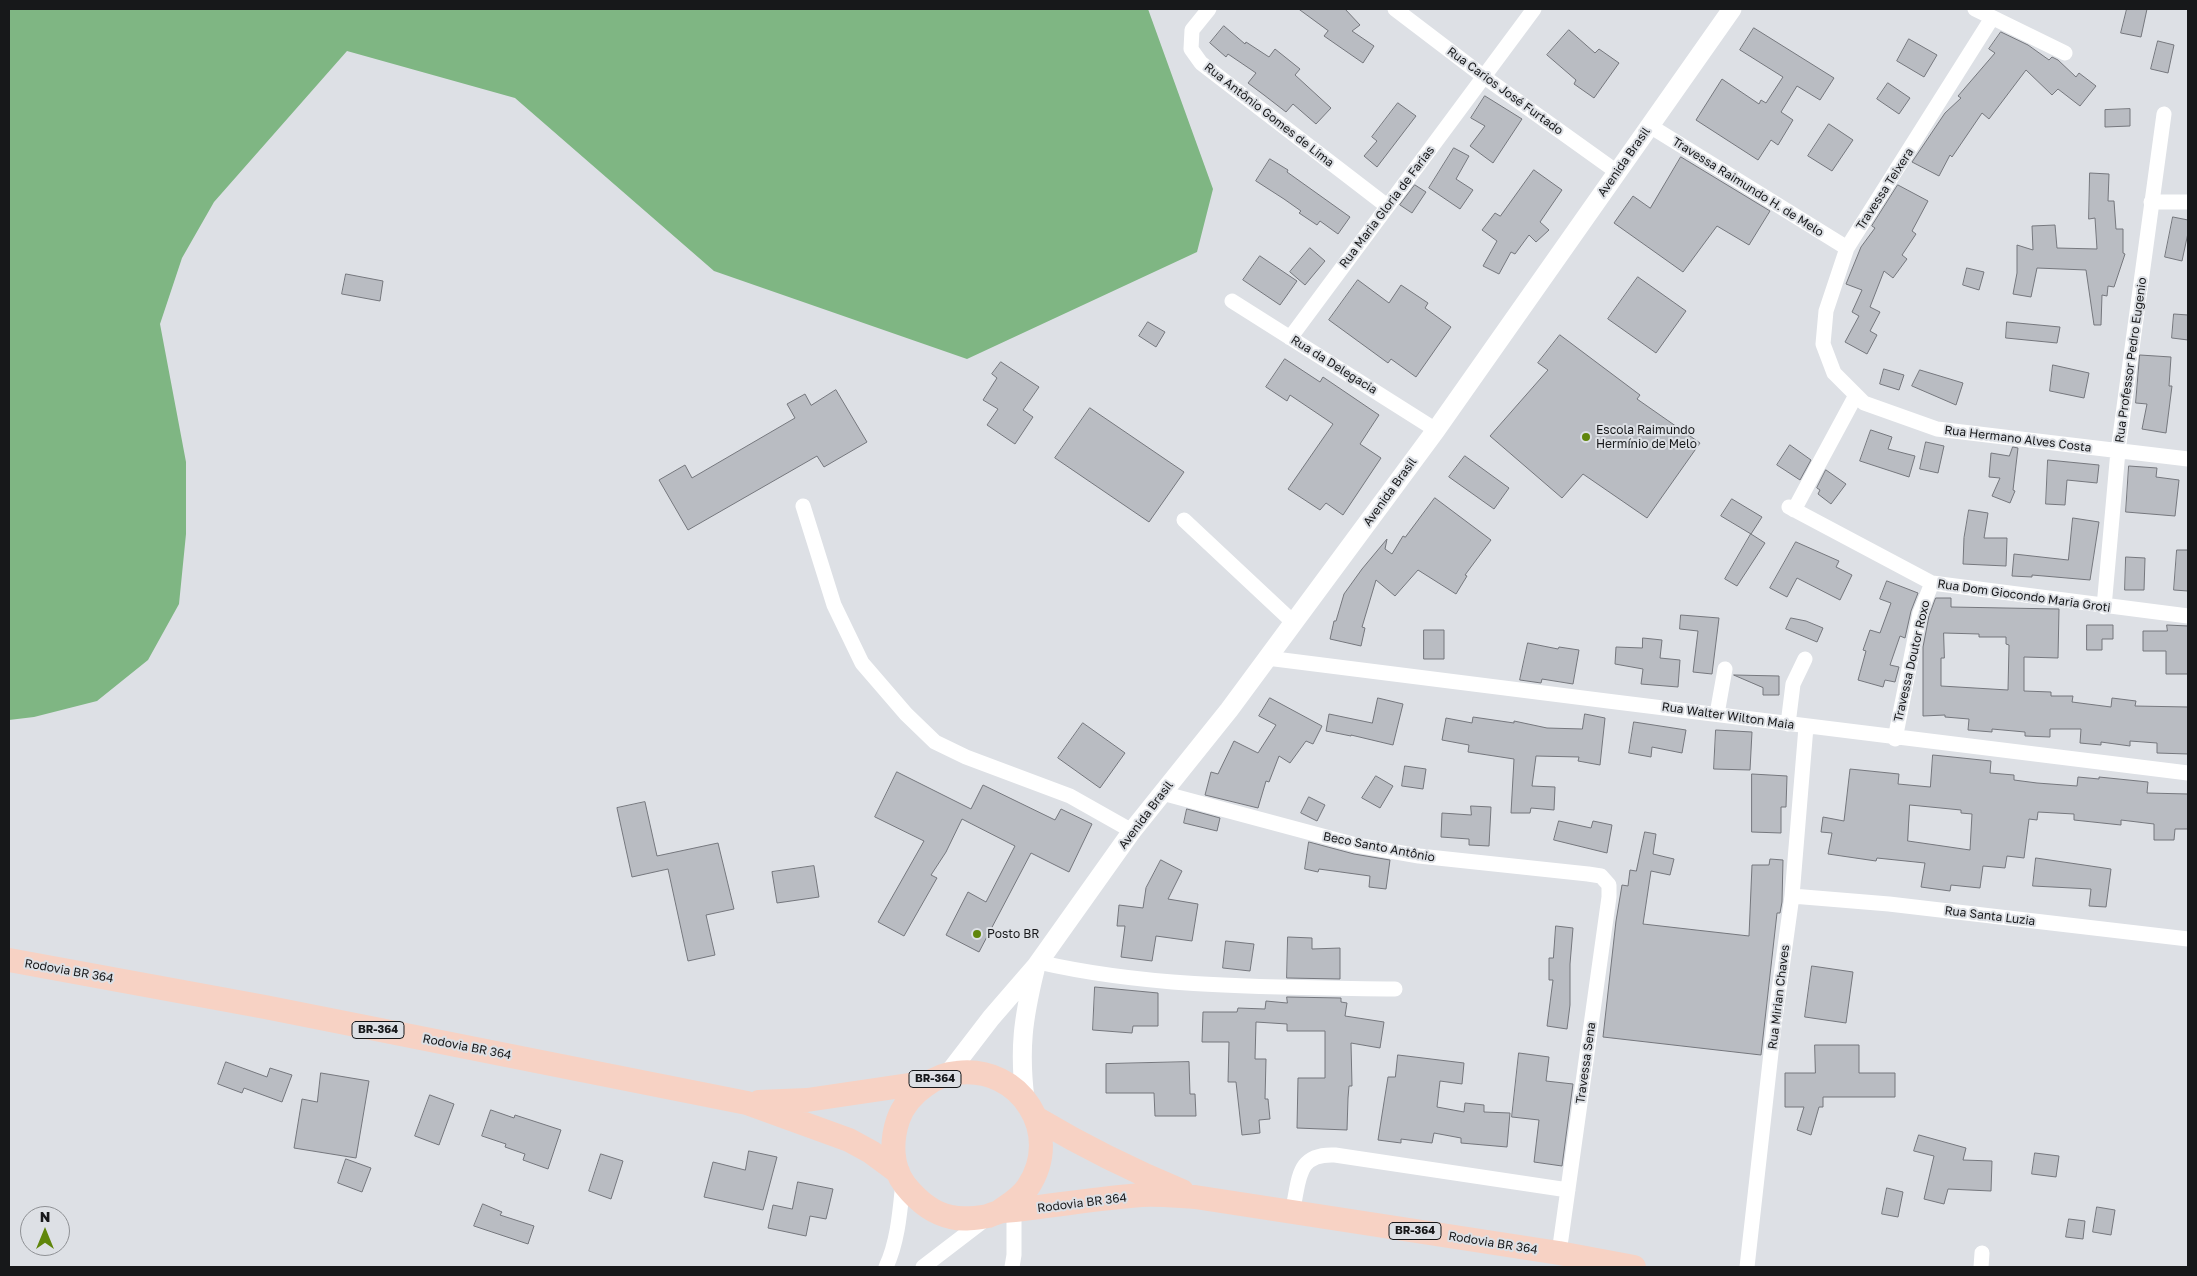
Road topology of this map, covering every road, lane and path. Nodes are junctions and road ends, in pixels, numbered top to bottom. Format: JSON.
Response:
{"nodes":[{"id":1,"x":1209,"y":9,"type":"edge"},
{"id":2,"x":1395,"y":9,"type":"edge"},
{"id":3,"x":1534,"y":9,"type":"edge"},
{"id":4,"x":1732,"y":9,"type":"edge"},
{"id":5,"x":1975,"y":9,"type":"edge"},
{"id":6,"x":1992,"y":18,"type":"junction"},
{"id":7,"x":2064,"y":53,"type":"dead end"},
{"id":8,"x":1484,"y":76,"type":"junction"},
{"id":9,"x":2164,"y":114,"type":"dead end"},
{"id":10,"x":1650,"y":126,"type":"junction"},
{"id":11,"x":1617,"y":172,"type":"junction"},
{"id":12,"x":2152,"y":202,"type":"junction"},
{"id":13,"x":2188,"y":202,"type":"edge"},
{"id":14,"x":1387,"y":206,"type":"junction"},
{"id":15,"x":1847,"y":248,"type":"junction"},
{"id":16,"x":1232,"y":301,"type":"dead end"},
{"id":17,"x":1290,"y":338,"type":"junction"},
{"id":18,"x":1834,"y":373,"type":"joint"},
{"id":19,"x":1856,"y":395,"type":"junction"},
{"id":20,"x":1436,"y":430,"type":"junction"},
{"id":21,"x":2118,"y":451,"type":"junction"},
{"id":22,"x":2188,"y":458,"type":"edge"},
{"id":23,"x":803,"y":506,"type":"dead end"},
{"id":24,"x":1184,"y":520,"type":"dead end"},
{"id":25,"x":1932,"y":583,"type":"junction"},
{"id":26,"x":2104,"y":606,"type":"junction"},
{"id":27,"x":2188,"y":616,"type":"edge"},
{"id":28,"x":1294,"y":622,"type":"junction"},
{"id":29,"x":1268,"y":658,"type":"junction"},
{"id":30,"x":1805,"y":659,"type":"dead end"},
{"id":31,"x":1725,"y":669,"type":"dead end"},
{"id":32,"x":1717,"y":714,"type":"junction"},
{"id":33,"x":1788,"y":724,"type":"junction"},
{"id":34,"x":1806,"y":727,"type":"junction"},
{"id":35,"x":1895,"y":739,"type":"junction"},
{"id":36,"x":2188,"y":773,"type":"edge"},
{"id":37,"x":1162,"y":793,"type":"junction"},
{"id":38,"x":1132,"y":831,"type":"junction"},
{"id":39,"x":1601,"y":876,"type":"joint"},
{"id":40,"x":1792,"y":896,"type":"junction"},
{"id":41,"x":2188,"y":939,"type":"edge"},
{"id":42,"x":9,"y":960,"type":"edge"},
{"id":43,"x":1037,"y":964,"type":"junction"},
{"id":44,"x":1395,"y":989,"type":"dead end"},
{"id":45,"x":939,"y":1078,"type":"junction"},
{"id":46,"x":747,"y":1102,"type":"junction"},
{"id":47,"x":1031,"y":1109,"type":"junction"},
{"id":48,"x":901,"y":1177,"type":"junction"},
{"id":49,"x":1568,"y":1190,"type":"junction"},
{"id":50,"x":1195,"y":1197,"type":"junction"},
{"id":51,"x":1001,"y":1212,"type":"junction"},
{"id":52,"x":1292,"y":1212,"type":"junction"},
{"id":53,"x":1559,"y":1253,"type":"junction"},
{"id":54,"x":886,"y":1267,"type":"edge"},
{"id":55,"x":923,"y":1267,"type":"edge"},
{"id":56,"x":1012,"y":1267,"type":"edge"},
{"id":57,"x":1634,"y":1267,"type":"edge"},
{"id":58,"x":1747,"y":1267,"type":"edge"}],
"edges":[{"from":1,"to":14,"type":"street","name":"Rua Antônio Gomes de Lima"},
{"from":2,"to":8,"type":"street","name":"Rua Carios José Furtado"},
{"from":3,"to":8,"type":"street","name":"Rua Maria Gloria de Farias"},
{"from":4,"to":10,"type":"street","name":"Avenida Brasil"},
{"from":5,"to":6,"type":"street"},
{"from":6,"to":7,"type":"street"},
{"from":6,"to":15,"type":"street","name":"Travessa Teixera"},
{"from":8,"to":11,"type":"street","name":"Rua Carios José Furtado"},
{"from":8,"to":14,"type":"street","name":"Rua Maria Gloria de Farias"},
{"from":9,"to":12,"type":"street","name":"Rua Professor Pedro Eugenio"},
{"from":10,"to":11,"type":"street","name":"Avenida Brasil"},
{"from":10,"to":15,"type":"street","name":"Travessa Raimundo H. de Melo"},
{"from":11,"to":20,"type":"street","name":"Avenida Brasil"},
{"from":12,"to":13,"type":"street"},
{"from":12,"to":21,"type":"street","name":"Rua Professor Pedro Eugenio"},
{"from":14,"to":17,"type":"street","name":"Rua Maria Gloria de Farias"},
{"from":15,"to":18,"type":"street","name":"Travessa Teixera"},
{"from":16,"to":17,"type":"street","name":"Rua da Delegacia"},
{"from":17,"to":20,"type":"street","name":"Rua da Delegacia"},
{"from":18,"to":19,"type":"street","name":"Rua Hermano Alves Costa"},
{"from":19,"to":21,"type":"street","name":"Rua Hermano Alves Costa"},
{"from":19,"to":25,"type":"street","name":"Rua Dom Giocondo Maria Groti"},
{"from":20,"to":28,"type":"street","name":"Avenida Brasil"},
{"from":21,"to":22,"type":"street","name":"Rua Hermano Alves Costa"},
{"from":21,"to":26,"type":"street","name":"Rua Professor Pedro Eugenio"},
{"from":23,"to":38,"type":"street"},
{"from":24,"to":28,"type":"street"},
{"from":25,"to":26,"type":"street","name":"Rua Dom Giocondo Maria Groti"},
{"from":25,"to":35,"type":"street","name":"Travessa Doutor Roxo"},
{"from":26,"to":27,"type":"street","name":"Rua Dom Giocondo Maria Groti"},
{"from":28,"to":29,"type":"street","name":"Avenida Brasil"},
{"from":29,"to":32,"type":"street","name":"Rua Walter Wilton Maia"},
{"from":29,"to":37,"type":"street","name":"Avenida Brasil"},
{"from":30,"to":33,"type":"street"},
{"from":31,"to":32,"type":"street"},
{"from":32,"to":33,"type":"street","name":"Rua Walter Wilton Maia"},
{"from":33,"to":34,"type":"street","name":"Rua Walter Wilton Maia"},
{"from":34,"to":35,"type":"street","name":"Rua Walter Wilton Maia"},
{"from":34,"to":40,"type":"street","name":"Rua Mirian Chaves"},
{"from":35,"to":36,"type":"street","name":"Rua Walter Wilton Maia"},
{"from":37,"to":38,"type":"street","name":"Avenida Brasil"},
{"from":37,"to":39,"type":"street","name":"Beco Santo Antônio"},
{"from":38,"to":43,"type":"street","name":"Avenida Brasil"},
{"from":39,"to":49,"type":"street","name":"Travessa Sena"},
{"from":40,"to":41,"type":"street","name":"Rua Santa Luzia"},
{"from":40,"to":58,"type":"street","name":"Rua Mirian Chaves"},
{"from":42,"to":46,"type":"main road","name":"Rodovia BR 364","number":"BR-364"},
{"from":43,"to":44,"type":"street"},
{"from":43,"to":45,"type":"street","name":"Avenida Brasil"},
{"from":43,"to":47,"type":"street","name":"Avenida Brasil"},
{"from":45,"to":46,"type":"main road","name":"Rodovia BR 364","number":"BR-364"},
{"from":45,"to":47,"type":"main road","name":"Rodovia BR 364","number":"BR-364"},
{"from":45,"to":48,"type":"main road","number":"BR-364"},
{"from":46,"to":48,"type":"main road","name":"Rodovia BR 364","number":"BR-364"},
{"from":47,"to":50,"type":"main road","name":"Rodovia BR 364","number":"BR-364"},
{"from":47,"to":51,"type":"main road","name":"Rodovia BR 364","number":"BR-364"},
{"from":48,"to":51,"type":"main road","name":"Rodovia BR 364","number":"BR-364"},
{"from":48,"to":54,"type":"street"},
{"from":49,"to":52,"type":"street"},
{"from":49,"to":53,"type":"street","name":"Travessa Sena"},
{"from":50,"to":51,"type":"main road","name":"Rodovia BR 364","number":"BR-364"},
{"from":50,"to":52,"type":"main road","name":"Rodovia BR 364","number":"BR-364"},
{"from":51,"to":55,"type":"street"},
{"from":51,"to":56,"type":"street"},
{"from":52,"to":53,"type":"main road","name":"Rodovia BR 364","number":"BR-364"},
{"from":53,"to":57,"type":"main road","name":"Rodovia BR 364","number":"BR-364"}]}
